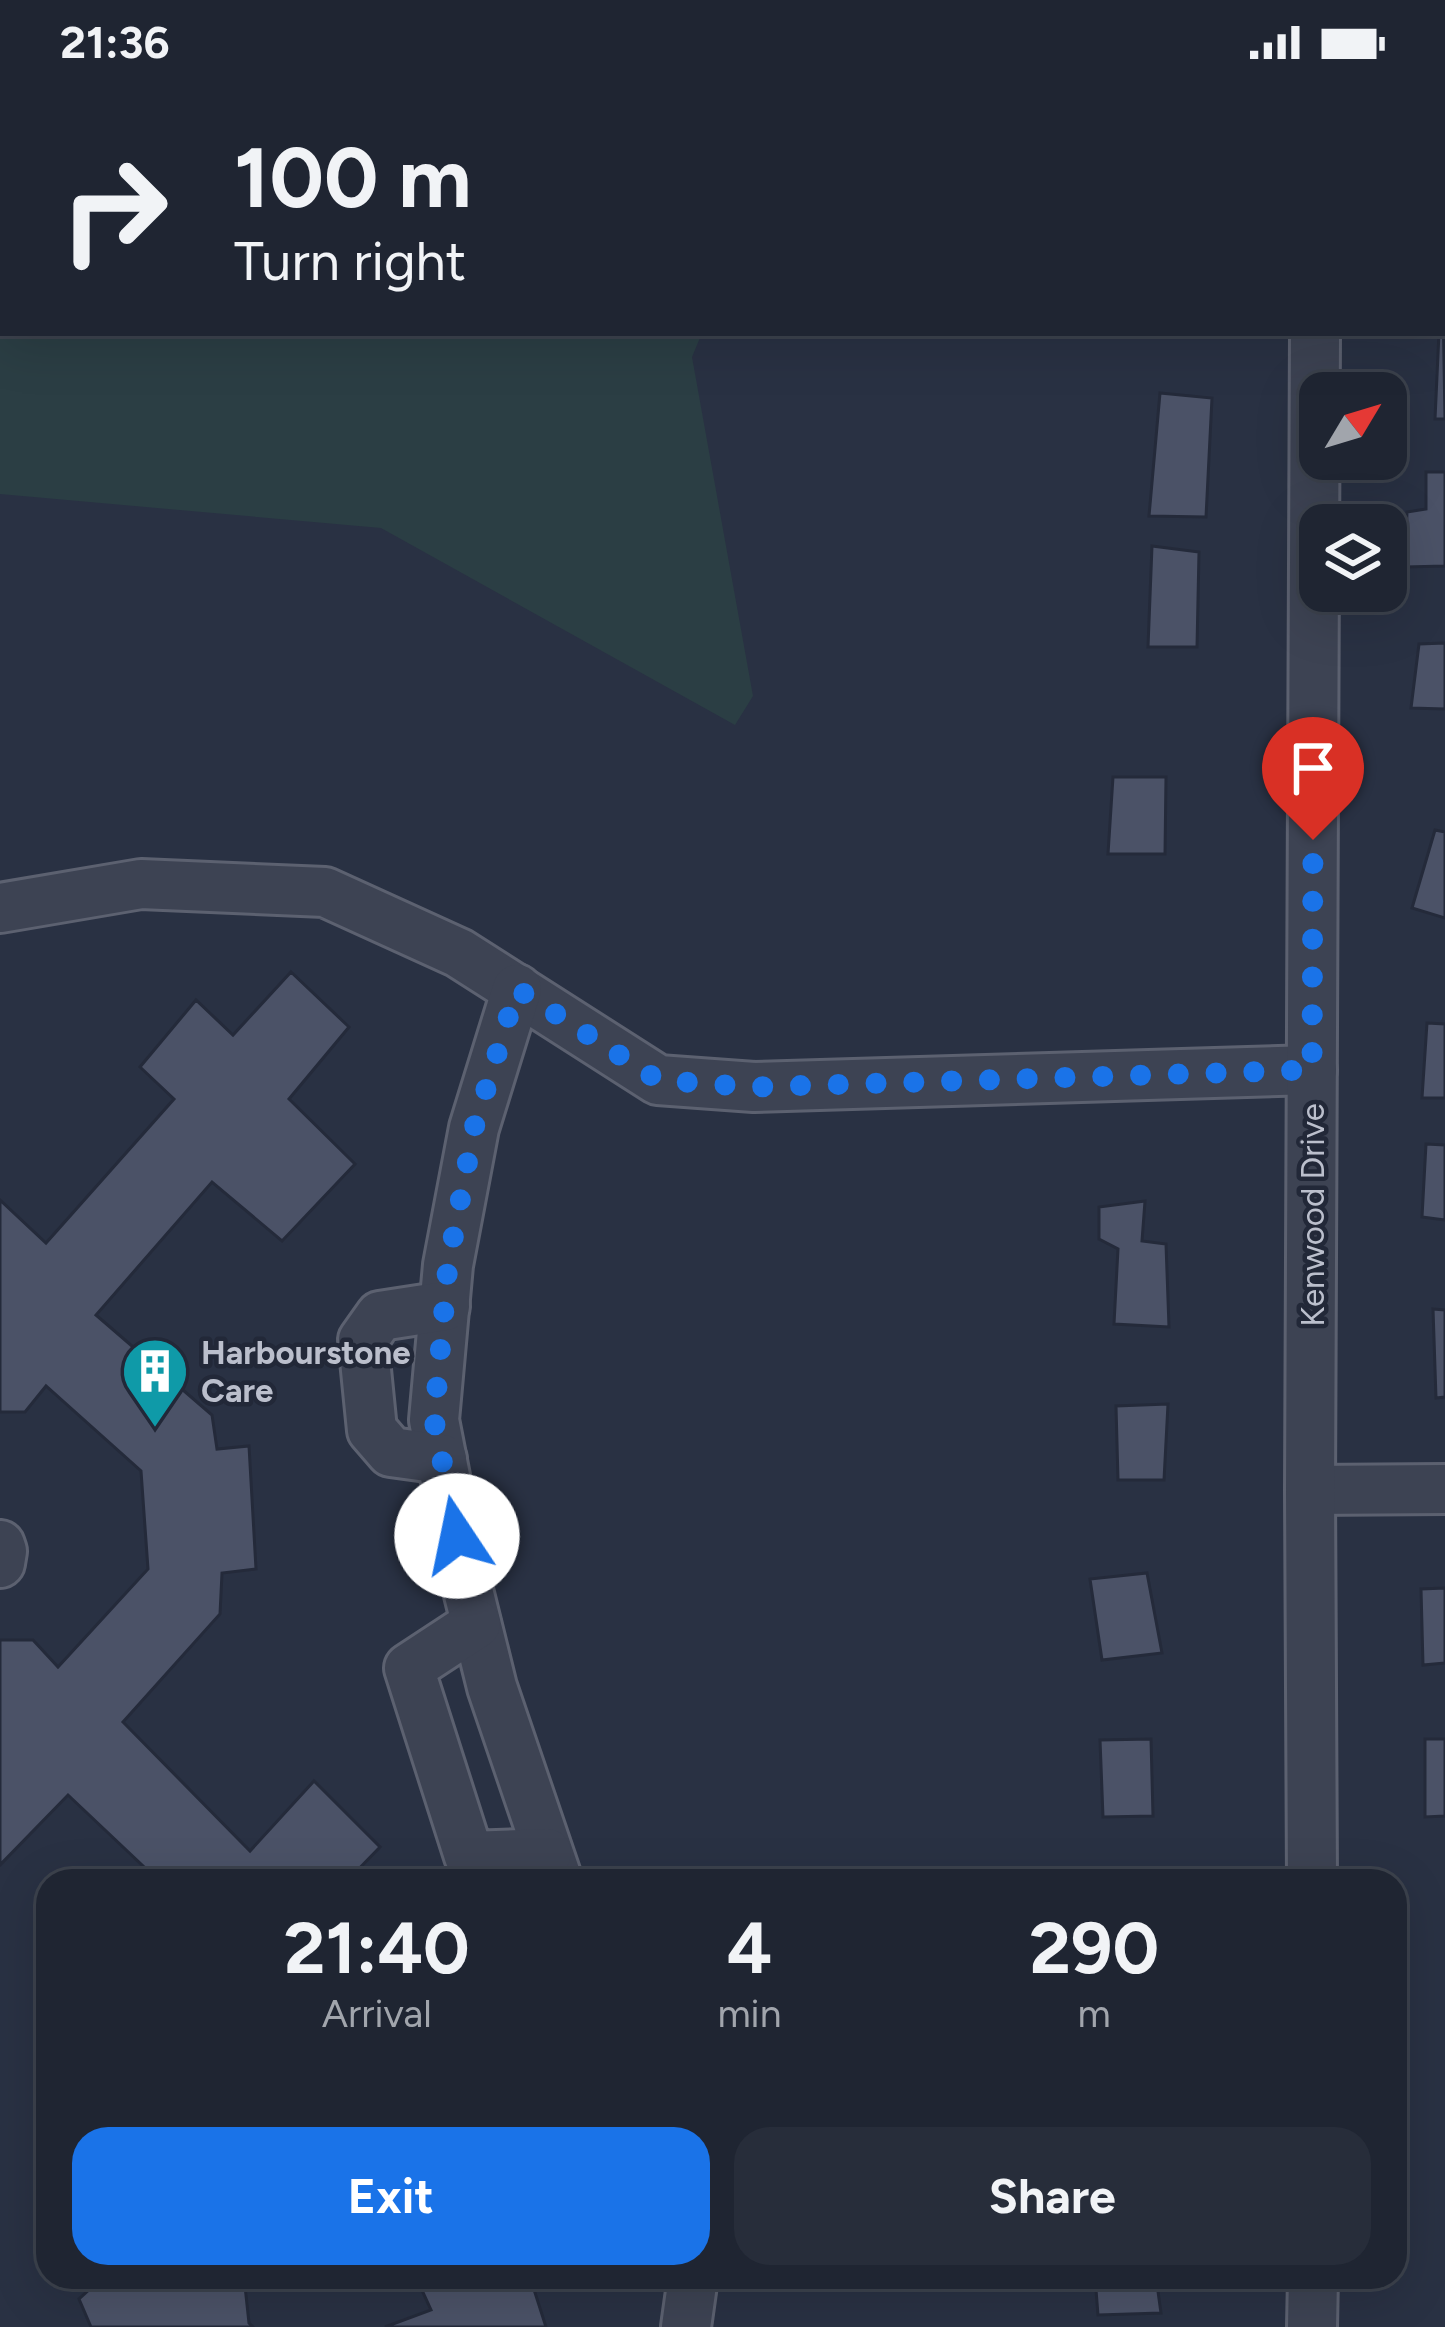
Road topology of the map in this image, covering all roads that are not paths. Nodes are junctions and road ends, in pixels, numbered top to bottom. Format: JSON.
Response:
{"nodes":[{"id":1,"x":1315,"y":336,"type":"edge"},
{"id":2,"x":0,"y":908,"type":"edge"},
{"id":3,"x":517,"y":989,"type":"junction"},
{"id":4,"x":1312,"y":1070,"type":"junction"},
{"id":5,"x":445,"y":1306,"type":"junction"},
{"id":6,"x":442,"y":1459,"type":"junction"},
{"id":7,"x":1310,"y":1490,"type":"junction"},
{"id":8,"x":1445,"y":1490,"type":"edge"},
{"id":9,"x":0,"y":1545,"type":"edge"},
{"id":10,"x":0,"y":1563,"type":"edge"},
{"id":11,"x":476,"y":1624,"type":"junction"},
{"id":12,"x":552,"y":1867,"type":"edge"},
{"id":13,"x":1312,"y":1869,"type":"edge"},
{"id":14,"x":691,"y":2289,"type":"edge"},
{"id":15,"x":1313,"y":2289,"type":"edge"},
{"id":16,"x":686,"y":2327,"type":"edge"},
{"id":17,"x":1312,"y":2327,"type":"edge"}],
"edges":[{"from":1,"to":4,"type":"street","name":"Kenwood Drive"},
{"from":2,"to":3,"type":"street"},
{"from":3,"to":4,"type":"street"},
{"from":3,"to":5,"type":"street"},
{"from":4,"to":7,"type":"street","name":"Kenwood Drive"},
{"from":5,"to":6,"type":"street"},
{"from":5,"to":6,"type":"street"},
{"from":6,"to":11,"type":"street"},
{"from":7,"to":8,"type":"street"},
{"from":7,"to":13,"type":"street","name":"Kenwood Drive"},
{"from":9,"to":10,"type":"street"},
{"from":11,"to":12,"type":"street"},
{"from":11,"to":12,"type":"street"},
{"from":14,"to":16,"type":"street"},
{"from":15,"to":17,"type":"street"}]}
